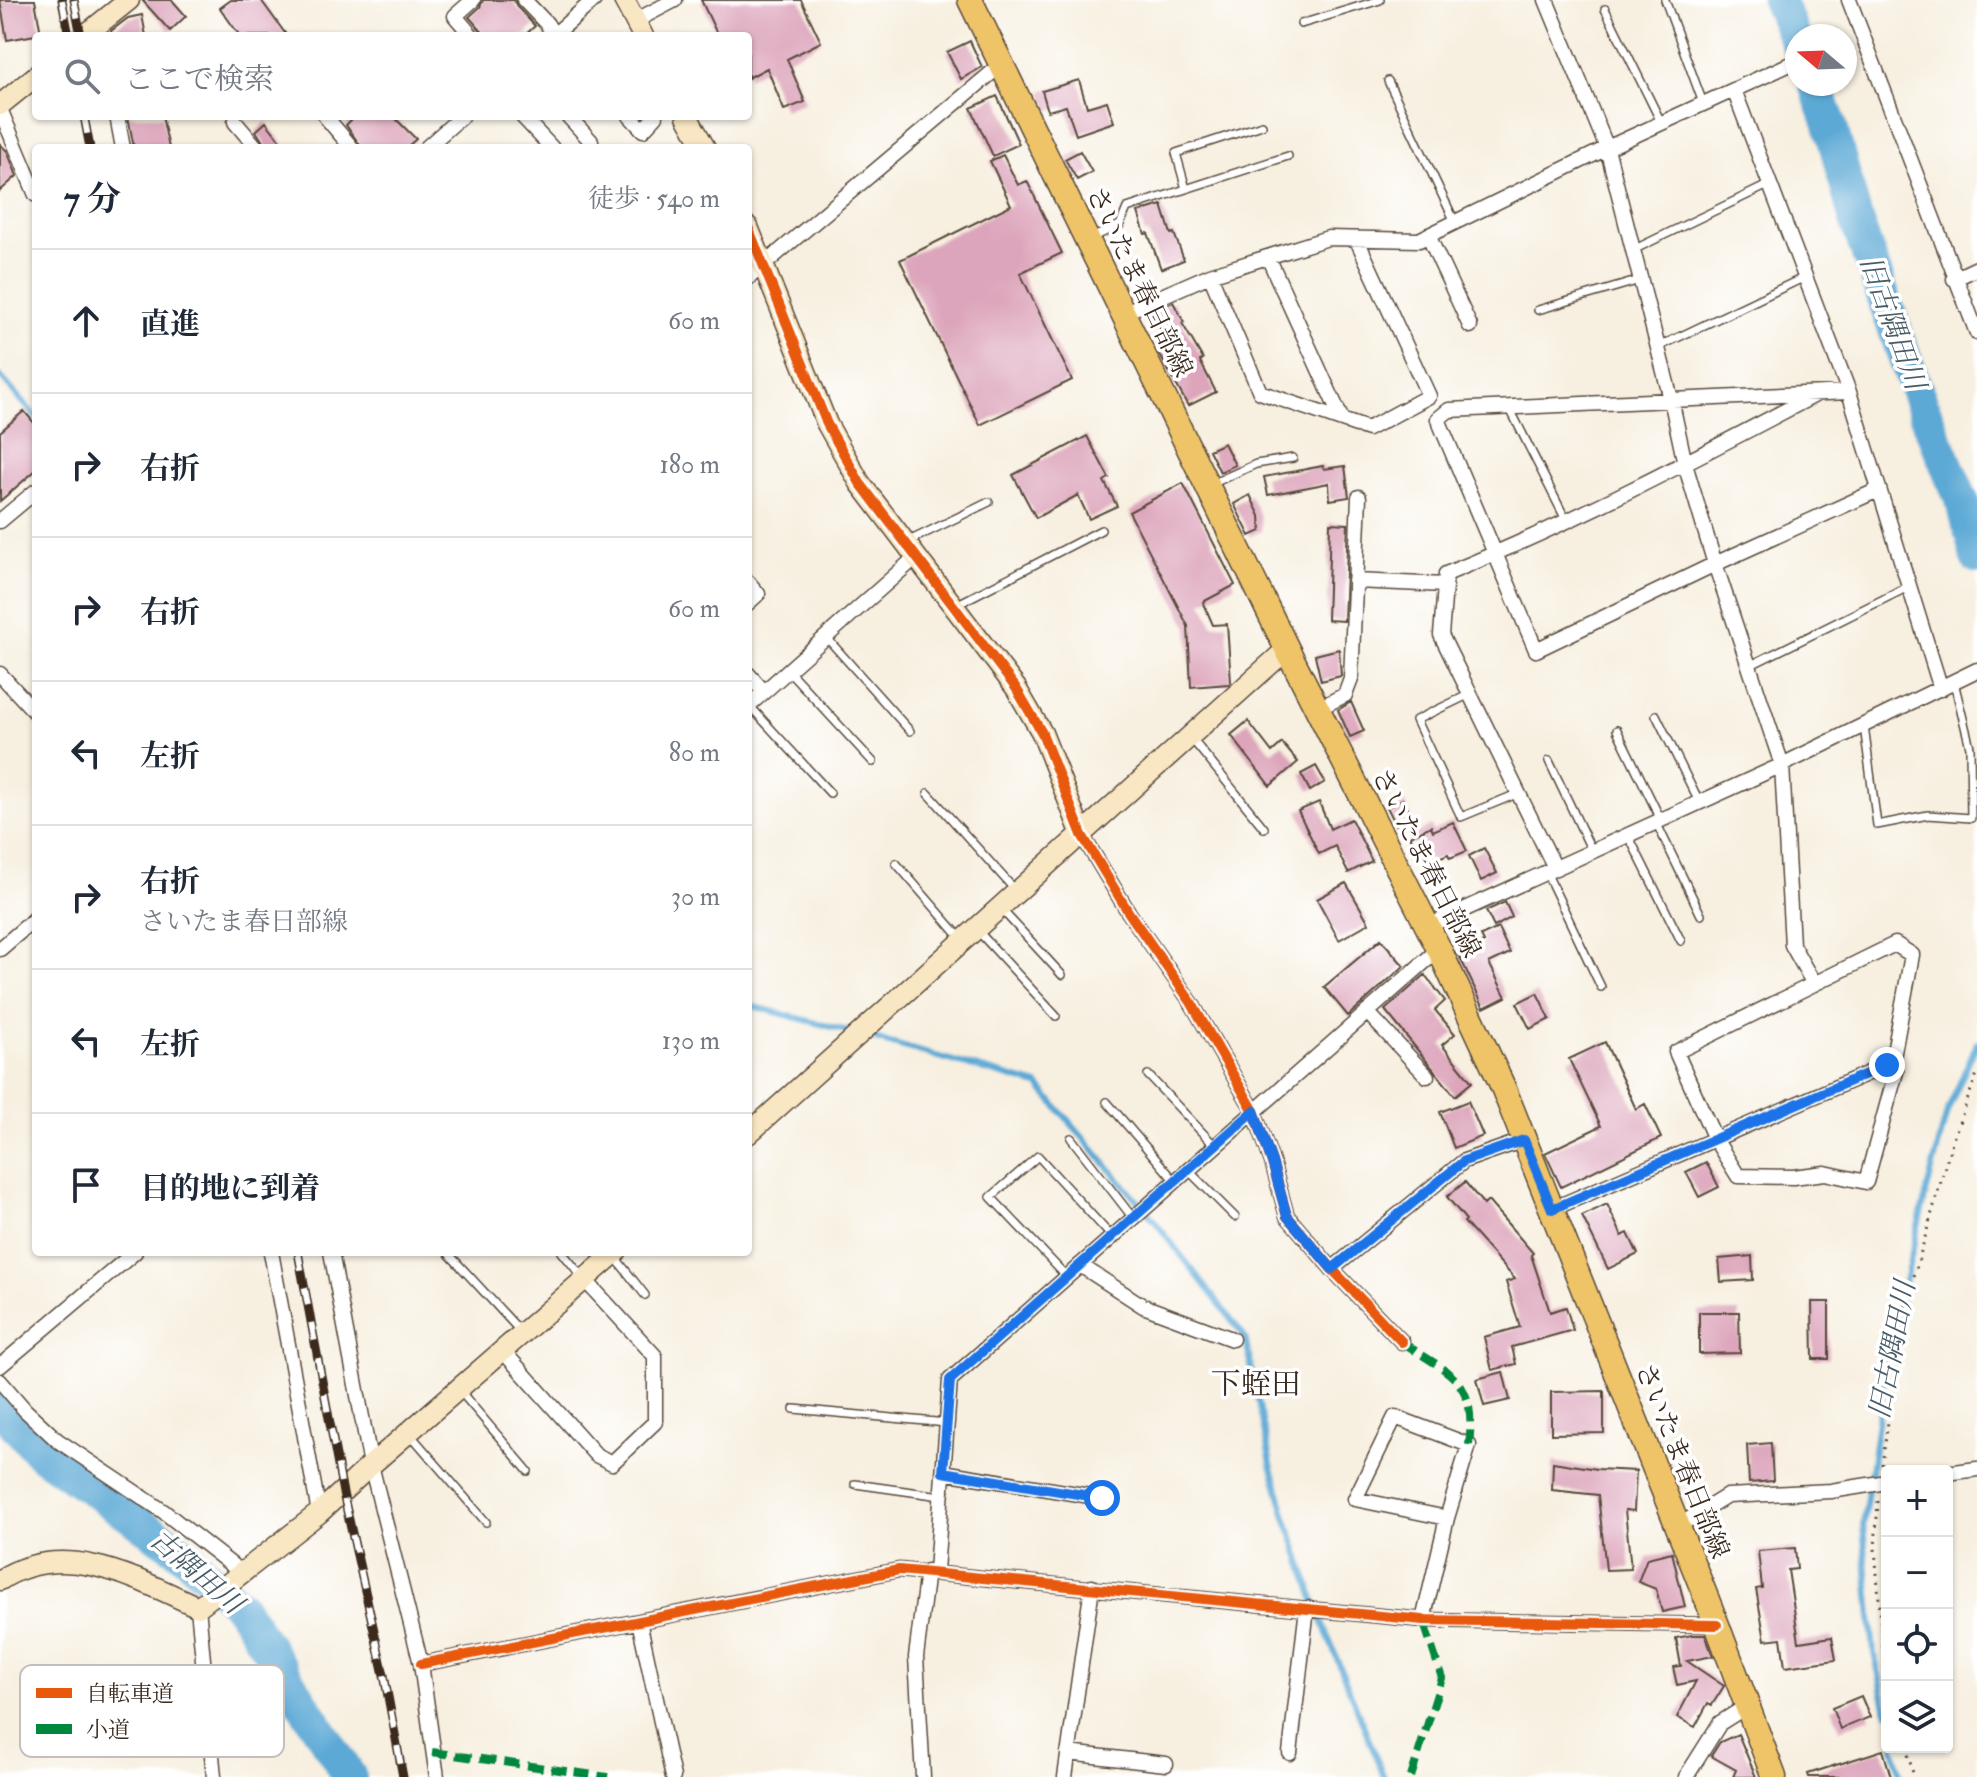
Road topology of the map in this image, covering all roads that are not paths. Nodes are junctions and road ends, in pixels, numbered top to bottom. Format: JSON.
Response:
{"nodes":[{"id":1,"x":473,"y":0,"type":"edge"},
{"id":2,"x":524,"y":0,"type":"edge"},
{"id":3,"x":594,"y":0,"type":"edge"},
{"id":4,"x":624,"y":0,"type":"edge"},
{"id":5,"x":675,"y":0,"type":"edge"},
{"id":6,"x":970,"y":0,"type":"edge"},
{"id":7,"x":1380,"y":0,"type":"edge"},
{"id":8,"x":1546,"y":0,"type":"edge"},
{"id":9,"x":1665,"y":0,"type":"edge"},
{"id":10,"x":1849,"y":0,"type":"edge"},
{"id":11,"x":125,"y":1,"type":"edge"},
{"id":12,"x":1605,"y":9,"type":"dead end"},
{"id":13,"x":1301,"y":24,"type":"dead end"},
{"id":14,"x":639,"y":28,"type":"edge"},
{"id":15,"x":95,"y":32,"type":"edge"},
{"id":16,"x":469,"y":32,"type":"edge"},
{"id":17,"x":551,"y":32,"type":"edge"},
{"id":18,"x":558,"y":32,"type":"edge"},
{"id":19,"x":1002,"y":64,"type":"junction"},
{"id":20,"x":1785,"y":66,"type":"edge"},
{"id":21,"x":32,"y":79,"type":"edge"},
{"id":22,"x":1388,"y":81,"type":"dead end"},
{"id":23,"x":1734,"y":90,"type":"junction"},
{"id":24,"x":1703,"y":104,"type":"junction"},
{"id":25,"x":0,"y":107,"type":"edge"},
{"id":26,"x":118,"y":120,"type":"edge"},
{"id":27,"x":328,"y":120,"type":"edge"},
{"id":28,"x":458,"y":120,"type":"edge"},
{"id":29,"x":526,"y":120,"type":"edge"},
{"id":30,"x":572,"y":120,"type":"edge"},
{"id":31,"x":634,"y":120,"type":"edge"},
{"id":32,"x":652,"y":120,"type":"edge"},
{"id":33,"x":689,"y":120,"type":"edge"},
{"id":34,"x":235,"y":122,"type":"dead end"},
{"id":35,"x":1662,"y":123,"type":"junction"},
{"id":36,"x":1262,"y":125,"type":"dead end"},
{"id":37,"x":591,"y":141,"type":"dead end"},
{"id":38,"x":122,"y":144,"type":"edge"},
{"id":39,"x":254,"y":144,"type":"edge"},
{"id":40,"x":349,"y":144,"type":"edge"},
{"id":41,"x":430,"y":144,"type":"edge"},
{"id":42,"x":548,"y":144,"type":"edge"},
{"id":43,"x":703,"y":144,"type":"edge"},
{"id":44,"x":1607,"y":148,"type":"junction"},
{"id":45,"x":1288,"y":156,"type":"dead end"},
{"id":46,"x":1770,"y":184,"type":"junction"},
{"id":47,"x":32,"y":185,"type":"edge"},
{"id":48,"x":1186,"y":189,"type":"junction"},
{"id":49,"x":1455,"y":222,"type":"junction"},
{"id":50,"x":1428,"y":235,"type":"junction"},
{"id":51,"x":1087,"y":240,"type":"junction"},
{"id":52,"x":1357,"y":240,"type":"junction"},
{"id":53,"x":1633,"y":250,"type":"junction"},
{"id":54,"x":1268,"y":257,"type":"junction"},
{"id":55,"x":1977,"y":268,"type":"edge"},
{"id":56,"x":755,"y":271,"type":"edge"},
{"id":57,"x":1210,"y":275,"type":"junction"},
{"id":58,"x":1805,"y":277,"type":"junction"},
{"id":59,"x":1954,"y":279,"type":"junction"},
{"id":60,"x":1640,"y":280,"type":"junction"},
{"id":61,"x":1538,"y":310,"type":"dead end"},
{"id":62,"x":1123,"y":313,"type":"junction"},
{"id":63,"x":1470,"y":326,"type":"dead end"},
{"id":64,"x":1977,"y":333,"type":"edge"},
{"id":65,"x":1658,"y":347,"type":"junction"},
{"id":66,"x":1849,"y":392,"type":"junction"},
{"id":67,"x":1819,"y":394,"type":"junction"},
{"id":68,"x":1671,"y":399,"type":"junction"},
{"id":69,"x":1509,"y":407,"type":"junction"},
{"id":70,"x":1342,"y":420,"type":"junction"},
{"id":71,"x":1293,"y":458,"type":"dead end"},
{"id":72,"x":1685,"y":464,"type":"junction"},
{"id":73,"x":1207,"y":486,"type":"junction"},
{"id":74,"x":1878,"y":490,"type":"junction"},
{"id":75,"x":32,"y":494,"type":"edge"},
{"id":76,"x":1359,"y":497,"type":"dead end"},
{"id":77,"x":989,"y":502,"type":"dead end"},
{"id":78,"x":1566,"y":520,"type":"junction"},
{"id":79,"x":0,"y":521,"type":"edge"},
{"id":80,"x":1101,"y":530,"type":"dead end"},
{"id":81,"x":910,"y":550,"type":"junction"},
{"id":82,"x":1493,"y":555,"type":"junction"},
{"id":83,"x":1715,"y":564,"type":"junction"},
{"id":84,"x":1355,"y":581,"type":"junction"},
{"id":85,"x":1445,"y":585,"type":"junction"},
{"id":86,"x":1909,"y":586,"type":"junction"},
{"id":87,"x":954,"y":606,"type":"junction"},
{"id":88,"x":826,"y":637,"type":"junction"},
{"id":89,"x":1287,"y":649,"type":"junction"},
{"id":90,"x":1749,"y":666,"type":"junction"},
{"id":91,"x":788,"y":670,"type":"junction"},
{"id":92,"x":1977,"y":670,"type":"edge"},
{"id":93,"x":0,"y":674,"type":"edge"},
{"id":94,"x":752,"y":678,"type":"edge"},
{"id":95,"x":1948,"y":685,"type":"junction"},
{"id":96,"x":764,"y":692,"type":"junction"},
{"id":97,"x":1470,"y":694,"type":"junction"},
{"id":98,"x":752,"y":702,"type":"edge"},
{"id":99,"x":32,"y":709,"type":"edge"},
{"id":100,"x":1317,"y":709,"type":"junction"},
{"id":101,"x":752,"y":710,"type":"edge"},
{"id":102,"x":1656,"y":715,"type":"dead end"},
{"id":103,"x":1864,"y":726,"type":"junction"},
{"id":104,"x":1617,"y":730,"type":"dead end"},
{"id":105,"x":910,"y":731,"type":"dead end"},
{"id":106,"x":1191,"y":737,"type":"junction"},
{"id":107,"x":1549,"y":761,"type":"dead end"},
{"id":108,"x":873,"y":762,"type":"dead end"},
{"id":109,"x":1782,"y":765,"type":"junction"},
{"id":110,"x":830,"y":793,"type":"dead end"},
{"id":111,"x":928,"y":793,"type":"dead end"},
{"id":112,"x":1519,"y":793,"type":"junction"},
{"id":113,"x":1699,"y":802,"type":"junction"},
{"id":114,"x":1659,"y":821,"type":"junction"},
{"id":115,"x":1264,"y":828,"type":"dead end"},
{"id":116,"x":1082,"y":835,"type":"junction"},
{"id":117,"x":1628,"y":835,"type":"junction"},
{"id":118,"x":1592,"y":851,"type":"junction"},
{"id":119,"x":896,"y":863,"type":"dead end"},
{"id":120,"x":1551,"y":870,"type":"junction"},
{"id":121,"x":1018,"y":893,"type":"junction"},
{"id":122,"x":1001,"y":908,"type":"junction"},
{"id":123,"x":1701,"y":915,"type":"dead end"},
{"id":124,"x":32,"y":921,"type":"edge"},
{"id":125,"x":1426,"y":927,"type":"junction"},
{"id":126,"x":970,"y":935,"type":"junction"},
{"id":127,"x":1681,"y":941,"type":"dead end"},
{"id":128,"x":0,"y":949,"type":"edge"},
{"id":129,"x":1439,"y":949,"type":"junction"},
{"id":130,"x":1062,"y":975,"type":"dead end"},
{"id":131,"x":1814,"y":984,"type":"junction"},
{"id":132,"x":1601,"y":987,"type":"dead end"},
{"id":133,"x":1367,"y":1012,"type":"junction"},
{"id":134,"x":1056,"y":1016,"type":"dead end"},
{"id":135,"x":1887,"y":1065,"type":"junction"},
{"id":136,"x":1148,"y":1075,"type":"dead end"},
{"id":137,"x":1427,"y":1076,"type":"dead end"},
{"id":138,"x":1107,"y":1102,"type":"dead end"},
{"id":139,"x":1254,"y":1111,"type":"junction"},
{"id":140,"x":752,"y":1130,"type":"edge"},
{"id":141,"x":1071,"y":1138,"type":"dead end"},
{"id":142,"x":1715,"y":1139,"type":"junction"},
{"id":143,"x":1524,"y":1140,"type":"junction"},
{"id":144,"x":1215,"y":1146,"type":"junction"},
{"id":145,"x":1188,"y":1170,"type":"junction"},
{"id":146,"x":1175,"y":1181,"type":"junction"},
{"id":147,"x":1552,"y":1209,"type":"junction"},
{"id":148,"x":1235,"y":1217,"type":"dead end"},
{"id":149,"x":1133,"y":1218,"type":"junction"},
{"id":150,"x":1112,"y":1237,"type":"junction"},
{"id":151,"x":130,"y":1256,"type":"edge"},
{"id":152,"x":272,"y":1256,"type":"edge"},
{"id":153,"x":332,"y":1256,"type":"edge"},
{"id":154,"x":451,"y":1256,"type":"edge"},
{"id":155,"x":565,"y":1256,"type":"edge"},
{"id":156,"x":610,"y":1256,"type":"edge"},
{"id":157,"x":615,"y":1256,"type":"edge"},
{"id":158,"x":1080,"y":1265,"type":"junction"},
{"id":159,"x":1332,"y":1269,"type":"junction"},
{"id":160,"x":1067,"y":1277,"type":"junction"},
{"id":161,"x":585,"y":1280,"type":"junction"},
{"id":162,"x":645,"y":1295,"type":"dead end"},
{"id":163,"x":522,"y":1334,"type":"junction"},
{"id":164,"x":1232,"y":1339,"type":"dead end"},
{"id":165,"x":1402,"y":1342,"type":"dead end"},
{"id":166,"x":503,"y":1351,"type":"junction"},
{"id":167,"x":0,"y":1366,"type":"edge"},
{"id":168,"x":0,"y":1381,"type":"edge"},
{"id":169,"x":459,"y":1389,"type":"junction"},
{"id":170,"x":794,"y":1409,"type":"dead end"},
{"id":171,"x":947,"y":1423,"type":"junction"},
{"id":172,"x":408,"y":1432,"type":"junction"},
{"id":173,"x":371,"y":1465,"type":"junction"},
{"id":174,"x":1977,"y":1469,"type":"edge"},
{"id":175,"x":528,"y":1471,"type":"dead end"},
{"id":176,"x":943,"y":1472,"type":"junction"},
{"id":177,"x":1953,"y":1472,"type":"edge"},
{"id":178,"x":1881,"y":1483,"type":"edge"},
{"id":179,"x":855,"y":1484,"type":"dead end"},
{"id":180,"x":941,"y":1496,"type":"junction"},
{"id":181,"x":1102,"y":1498,"type":"dead end"},
{"id":182,"x":319,"y":1513,"type":"junction"},
{"id":183,"x":1447,"y":1518,"type":"junction"},
{"id":184,"x":486,"y":1522,"type":"dead end"},
{"id":185,"x":1678,"y":1526,"type":"junction"},
{"id":186,"x":932,"y":1571,"type":"junction"},
{"id":187,"x":242,"y":1573,"type":"junction"},
{"id":188,"x":0,"y":1580,"type":"edge"},
{"id":189,"x":1092,"y":1587,"type":"junction"},
{"id":190,"x":198,"y":1607,"type":"junction"},
{"id":191,"x":1307,"y":1608,"type":"junction"},
{"id":192,"x":1423,"y":1620,"type":"junction"},
{"id":193,"x":639,"y":1621,"type":"junction"},
{"id":194,"x":1717,"y":1625,"type":"junction"},
{"id":195,"x":421,"y":1664,"type":"junction"},
{"id":196,"x":203,"y":1665,"type":"edge"},
{"id":197,"x":1747,"y":1706,"type":"junction"},
{"id":198,"x":1068,"y":1753,"type":"junction"},
{"id":199,"x":1290,"y":1753,"type":"dead end"},
{"id":200,"x":212,"y":1757,"type":"edge"},
{"id":201,"x":1166,"y":1764,"type":"dead end"},
{"id":202,"x":214,"y":1777,"type":"edge"},
{"id":203,"x":437,"y":1777,"type":"edge"},
{"id":204,"x":673,"y":1777,"type":"edge"},
{"id":205,"x":923,"y":1777,"type":"edge"},
{"id":206,"x":1065,"y":1777,"type":"edge"},
{"id":207,"x":1686,"y":1777,"type":"edge"},
{"id":208,"x":1774,"y":1777,"type":"edge"}],
"edges":[{"from":1,"to":16,"type":"street"},
{"from":2,"to":17,"type":"street"},
{"from":3,"to":18,"type":"street"},
{"from":4,"to":14,"type":"street"},
{"from":5,"to":14,"type":"street"},
{"from":6,"to":19,"type":"main road","name":"さいたま春日部線"},
{"from":7,"to":13,"type":"lane"},
{"from":8,"to":44,"type":"street"},
{"from":9,"to":24,"type":"lane"},
{"from":10,"to":59,"type":"street"},
{"from":11,"to":15,"type":"street"},
{"from":12,"to":35,"type":"lane"},
{"from":19,"to":51,"type":"main road","name":"さいたま春日部線"},
{"from":19,"to":56,"type":"street"},
{"from":20,"to":23,"type":"street"},
{"from":21,"to":25,"type":"street"},
{"from":22,"to":49,"type":"lane"},
{"from":23,"to":24,"type":"street"},
{"from":23,"to":46,"type":"street"},
{"from":24,"to":35,"type":"street"},
{"from":25,"to":47,"type":"street"},
{"from":26,"to":38,"type":"street"},
{"from":27,"to":40,"type":"street"},
{"from":28,"to":41,"type":"street"},
{"from":29,"to":42,"type":"street"},
{"from":30,"to":37,"type":"street"},
{"from":31,"to":32,"type":"street"},
{"from":33,"to":43,"type":"street"},
{"from":34,"to":39,"type":"street"},
{"from":35,"to":44,"type":"street"},
{"from":36,"to":48,"type":"lane"},
{"from":44,"to":49,"type":"street"},
{"from":44,"to":53,"type":"street"},
{"from":45,"to":48,"type":"lane"},
{"from":46,"to":53,"type":"lane"},
{"from":46,"to":58,"type":"street"},
{"from":48,"to":51,"type":"lane"},
{"from":49,"to":50,"type":"street"},
{"from":50,"to":52,"type":"street"},
{"from":50,"to":63,"type":"street"},
{"from":51,"to":62,"type":"main road","name":"さいたま春日部線"},
{"from":52,"to":54,"type":"street"},
{"from":52,"to":70,"type":"street"},
{"from":53,"to":60,"type":"street"},
{"from":54,"to":57,"type":"street"},
{"from":54,"to":70,"type":"street"},
{"from":55,"to":59,"type":"street"},
{"from":56,"to":81,"type":"street"},
{"from":57,"to":62,"type":"street"},
{"from":57,"to":70,"type":"street"},
{"from":58,"to":65,"type":"lane"},
{"from":58,"to":66,"type":"street"},
{"from":59,"to":64,"type":"street"},
{"from":60,"to":61,"type":"lane"},
{"from":60,"to":65,"type":"street"},
{"from":62,"to":73,"type":"main road","name":"さいたま春日部線"},
{"from":65,"to":68,"type":"street"},
{"from":66,"to":67,"type":"street"},
{"from":66,"to":74,"type":"street"},
{"from":67,"to":68,"type":"street"},
{"from":67,"to":72,"type":"street"},
{"from":68,"to":69,"type":"street"},
{"from":68,"to":72,"type":"street"},
{"from":69,"to":78,"type":"lane"},
{"from":69,"to":82,"type":"street"},
{"from":71,"to":73,"type":"lane"},
{"from":72,"to":78,"type":"street"},
{"from":72,"to":83,"type":"street"},
{"from":73,"to":89,"type":"main road","name":"さいたま春日部線"},
{"from":74,"to":83,"type":"street"},
{"from":74,"to":86,"type":"street"},
{"from":75,"to":79,"type":"street"},
{"from":76,"to":84,"type":"street"},
{"from":77,"to":81,"type":"lane"},
{"from":78,"to":82,"type":"street"},
{"from":80,"to":87,"type":"lane"},
{"from":81,"to":87,"type":"street"},
{"from":81,"to":88,"type":"street"},
{"from":82,"to":83,"type":"street"},
{"from":82,"to":85,"type":"street"},
{"from":83,"to":90,"type":"street"},
{"from":84,"to":85,"type":"street"},
{"from":84,"to":100,"type":"street"},
{"from":85,"to":97,"type":"street"},
{"from":86,"to":90,"type":"lane"},
{"from":86,"to":95,"type":"street"},
{"from":87,"to":116,"type":"street"},
{"from":88,"to":91,"type":"street"},
{"from":88,"to":105,"type":"lane"},
{"from":89,"to":100,"type":"main road","name":"さいたま春日部線"},
{"from":89,"to":106,"type":"street"},
{"from":90,"to":109,"type":"street"},
{"from":91,"to":96,"type":"street"},
{"from":91,"to":108,"type":"lane"},
{"from":92,"to":95,"type":"street"},
{"from":93,"to":99,"type":"street"},
{"from":94,"to":96,"type":"street"},
{"from":95,"to":103,"type":"street"},
{"from":95,"to":103,"type":"lane"},
{"from":96,"to":98,"type":"street"},
{"from":97,"to":112,"type":"street"},
{"from":97,"to":112,"type":"lane"},
{"from":100,"to":125,"type":"main road","name":"さいたま春日部線"},
{"from":101,"to":110,"type":"lane"},
{"from":102,"to":113,"type":"lane"},
{"from":103,"to":109,"type":"street"},
{"from":104,"to":114,"type":"lane"},
{"from":106,"to":115,"type":"lane"},
{"from":106,"to":116,"type":"street"},
{"from":107,"to":118,"type":"lane"},
{"from":109,"to":113,"type":"street"},
{"from":109,"to":131,"type":"street"},
{"from":111,"to":121,"type":"lane"},
{"from":112,"to":120,"type":"street"},
{"from":113,"to":114,"type":"street"},
{"from":114,"to":117,"type":"street"},
{"from":114,"to":123,"type":"lane"},
{"from":116,"to":121,"type":"street"},
{"from":116,"to":139,"type":"street"},
{"from":117,"to":118,"type":"street"},
{"from":117,"to":127,"type":"lane"},
{"from":118,"to":120,"type":"street"},
{"from":119,"to":126,"type":"lane"},
{"from":120,"to":125,"type":"street"},
{"from":120,"to":132,"type":"lane"},
{"from":121,"to":122,"type":"street"},
{"from":122,"to":126,"type":"street"},
{"from":122,"to":130,"type":"lane"},
{"from":124,"to":128,"type":"street"},
{"from":125,"to":129,"type":"main road","name":"さいたま春日部線"},
{"from":126,"to":134,"type":"lane"},
{"from":126,"to":140,"type":"street"},
{"from":129,"to":133,"type":"street"},
{"from":129,"to":143,"type":"main road","name":"さいたま春日部線"},
{"from":131,"to":135,"type":"street"},
{"from":131,"to":142,"type":"street"},
{"from":133,"to":137,"type":"street"},
{"from":133,"to":139,"type":"street"},
{"from":135,"to":142,"type":"street"},
{"from":135,"to":142,"type":"street"},
{"from":136,"to":144,"type":"lane"},
{"from":138,"to":146,"type":"lane"},
{"from":139,"to":144,"type":"street"},
{"from":139,"to":159,"type":"street"},
{"from":141,"to":149,"type":"lane"},
{"from":142,"to":147,"type":"street"},
{"from":143,"to":147,"type":"main road","name":"さいたま春日部線"},
{"from":143,"to":159,"type":"street"},
{"from":144,"to":145,"type":"street"},
{"from":145,"to":146,"type":"street"},
{"from":145,"to":148,"type":"lane"},
{"from":146,"to":149,"type":"street"},
{"from":147,"to":185,"type":"main road","name":"さいたま春日部線"},
{"from":149,"to":150,"type":"street"},
{"from":150,"to":158,"type":"street"},
{"from":150,"to":160,"type":"lane"},
{"from":151,"to":167,"type":"street"},
{"from":152,"to":182,"type":"street"},
{"from":153,"to":173,"type":"street"},
{"from":154,"to":163,"type":"lane"},
{"from":155,"to":161,"type":"lane"},
{"from":156,"to":161,"type":"street"},
{"from":157,"to":162,"type":"lane"},
{"from":158,"to":160,"type":"street"},
{"from":158,"to":164,"type":"street"},
{"from":159,"to":165,"type":"street"},
{"from":160,"to":171,"type":"street"},
{"from":161,"to":163,"type":"street"},
{"from":161,"to":166,"type":"street"},
{"from":163,"to":166,"type":"street"},
{"from":166,"to":169,"type":"street"},
{"from":168,"to":187,"type":"street"},
{"from":169,"to":172,"type":"street"},
{"from":169,"to":175,"type":"lane"},
{"from":170,"to":171,"type":"lane"},
{"from":171,"to":176,"type":"street"},
{"from":172,"to":173,"type":"street"},
{"from":172,"to":184,"type":"lane"},
{"from":173,"to":182,"type":"street"},
{"from":173,"to":195,"type":"street"},
{"from":174,"to":177,"type":"street"},
{"from":176,"to":180,"type":"street"},
{"from":176,"to":181,"type":"street"},
{"from":178,"to":185,"type":"street"},
{"from":179,"to":180,"type":"lane"},
{"from":180,"to":186,"type":"street"},
{"from":182,"to":187,"type":"street"},
{"from":183,"to":183,"type":"street"},
{"from":183,"to":192,"type":"street"},
{"from":185,"to":194,"type":"main road","name":"さいたま春日部線"},
{"from":186,"to":189,"type":"street"},
{"from":186,"to":193,"type":"street"},
{"from":186,"to":205,"type":"street"},
{"from":187,"to":190,"type":"street"},
{"from":188,"to":190,"type":"street"},
{"from":189,"to":191,"type":"street"},
{"from":189,"to":198,"type":"street"},
{"from":190,"to":196,"type":"street"},
{"from":191,"to":192,"type":"street"},
{"from":191,"to":199,"type":"street"},
{"from":192,"to":194,"type":"street"},
{"from":193,"to":195,"type":"street"},
{"from":193,"to":204,"type":"street"},
{"from":194,"to":197,"type":"main road","name":"さいたま春日部線"},
{"from":195,"to":203,"type":"street"},
{"from":197,"to":207,"type":"street"},
{"from":197,"to":208,"type":"main road","name":"さいたま春日部線"},
{"from":198,"to":201,"type":"street"},
{"from":198,"to":206,"type":"street"},
{"from":200,"to":202,"type":"street"}]}
